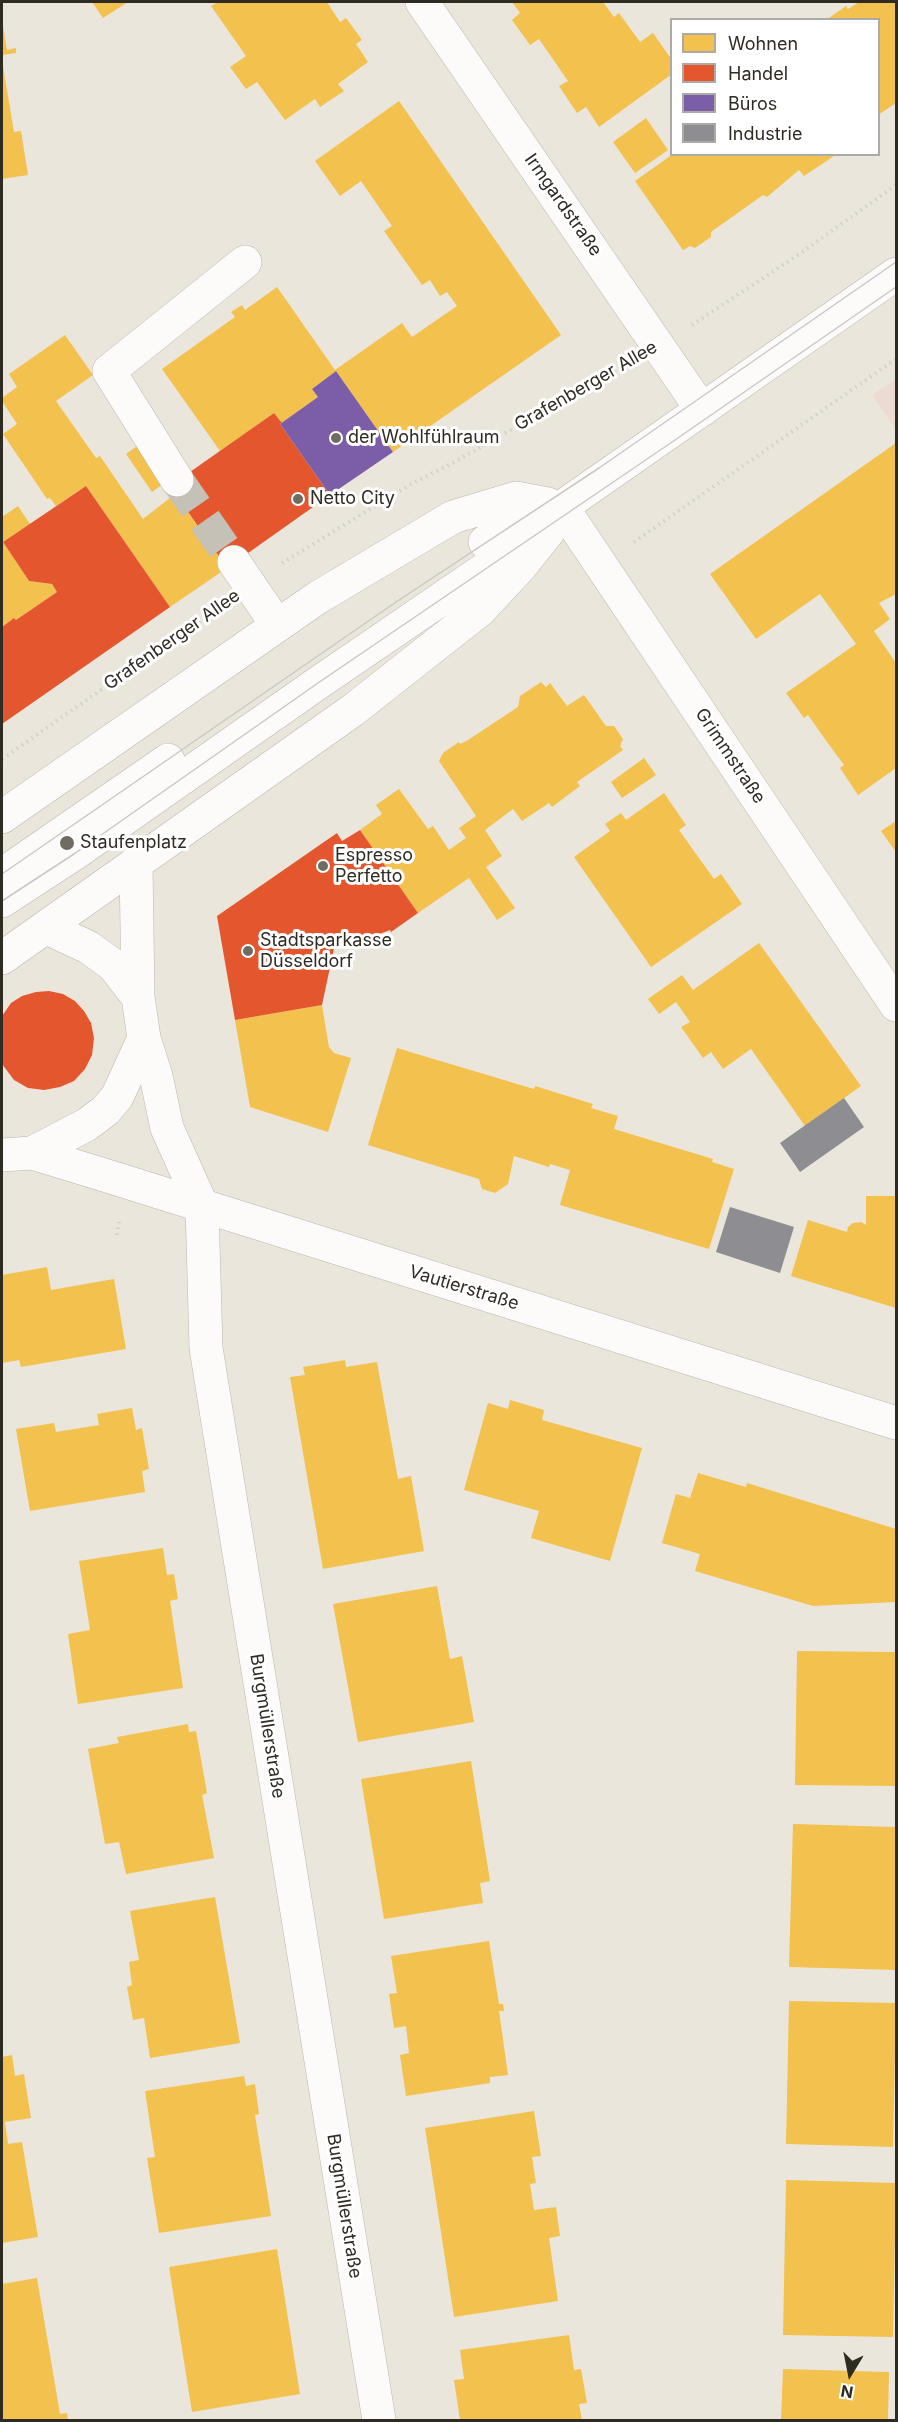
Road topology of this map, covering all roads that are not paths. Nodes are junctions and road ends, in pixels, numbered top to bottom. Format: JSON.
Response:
{"nodes":[{"id":1,"x":422,"y":2,"type":"edge"},
{"id":2,"x":245,"y":262,"type":"dead end"},
{"id":3,"x":897,"y":274,"type":"edge"},
{"id":4,"x":702,"y":410,"type":"junction"},
{"id":5,"x":177,"y":480,"type":"tunnel mouth"},
{"id":6,"x":562,"y":507,"type":"junction"},
{"id":7,"x":242,"y":574,"type":"tunnel mouth"},
{"id":8,"x":277,"y":625,"type":"junction"},
{"id":9,"x":2,"y":817,"type":"edge"},
{"id":10,"x":136,"y":862,"type":"junction"},
{"id":11,"x":2,"y":874,"type":"edge"},
{"id":12,"x":2,"y":901,"type":"edge"},
{"id":13,"x":47,"y":928,"type":"junction"},
{"id":14,"x":2,"y":958,"type":"edge"},
{"id":15,"x":138,"y":996,"type":"junction"},
{"id":16,"x":897,"y":1005,"type":"edge"},
{"id":17,"x":144,"y":1038,"type":"junction"},
{"id":18,"x":2,"y":1129,"type":"edge"},
{"id":19,"x":17,"y":1154,"type":"edge"},
{"id":20,"x":202,"y":1206,"type":"junction"},
{"id":21,"x":897,"y":1423,"type":"edge"},
{"id":22,"x":379,"y":2421,"type":"edge"}],
"edges":[{"from":1,"to":4,"type":"street","name":"Irmgardstraße"},
{"from":2,"to":5,"type":"street"},
{"from":3,"to":4,"type":"street"},
{"from":4,"to":6,"type":"street"},
{"from":6,"to":8,"type":"street"},
{"from":6,"to":10,"type":"street"},
{"from":6,"to":11,"type":"street"},
{"from":6,"to":12,"type":"street"},
{"from":6,"to":16,"type":"street","name":"Grimmstraße"},
{"from":7,"to":8,"type":"street"},
{"from":8,"to":9,"type":"street"},
{"from":10,"to":13,"type":"street"},
{"from":10,"to":15,"type":"street","name":"Burgmüllerstraße"},
{"from":13,"to":14,"type":"street"},
{"from":13,"to":15,"type":"street"},
{"from":15,"to":17,"type":"street","name":"Burgmüllerstraße"},
{"from":17,"to":19,"type":"street"},
{"from":17,"to":20,"type":"street","name":"Burgmüllerstraße"},
{"from":18,"to":19,"type":"street","name":"Vautierstraße"},
{"from":19,"to":20,"type":"street","name":"Vautierstraße"},
{"from":20,"to":21,"type":"street","name":"Vautierstraße"},
{"from":20,"to":22,"type":"street","name":"Burgmüllerstraße"}]}
